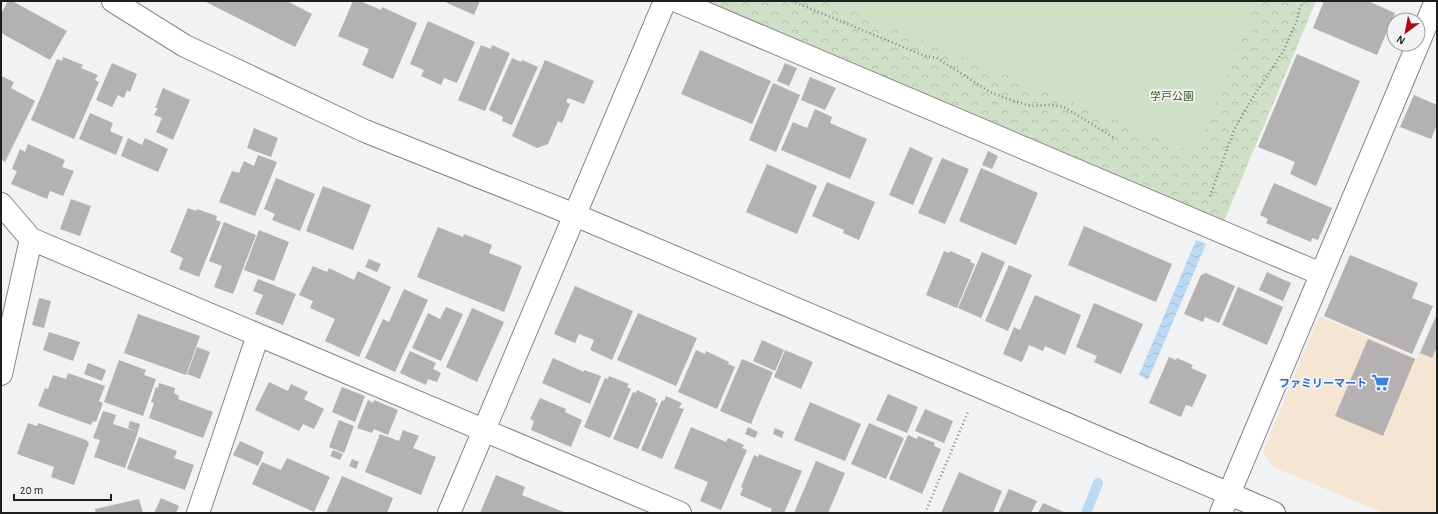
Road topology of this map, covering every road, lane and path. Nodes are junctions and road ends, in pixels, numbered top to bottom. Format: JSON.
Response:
{"nodes":[{"id":1,"x":113,"y":1,"type":"edge"},
{"id":2,"x":665,"y":1,"type":"edge"},
{"id":3,"x":677,"y":1,"type":"edge"},
{"id":4,"x":792,"y":1,"type":"edge"},
{"id":5,"x":1302,"y":1,"type":"edge"},
{"id":6,"x":1436,"y":1,"type":"edge"},
{"id":7,"x":1426,"y":25,"type":"edge"},
{"id":8,"x":1415,"y":52,"type":"edge"},
{"id":9,"x":1113,"y":137,"type":"dead end"},
{"id":10,"x":1,"y":204,"type":"edge"},
{"id":11,"x":575,"y":215,"type":"junction"},
{"id":12,"x":1200,"y":223,"type":"junction"},
{"id":13,"x":31,"y":239,"type":"junction"},
{"id":14,"x":1321,"y":274,"type":"junction"},
{"id":15,"x":258,"y":335,"type":"junction"},
{"id":16,"x":1,"y":374,"type":"edge"},
{"id":17,"x":980,"y":387,"type":"junction"},
{"id":18,"x":484,"y":430,"type":"junction"},
{"id":19,"x":1225,"y":504,"type":"edge"},
{"id":20,"x":198,"y":513,"type":"edge"},
{"id":21,"x":449,"y":513,"type":"edge"},
{"id":22,"x":680,"y":513,"type":"edge"},
{"id":23,"x":925,"y":513,"type":"edge"},
{"id":24,"x":1274,"y":513,"type":"edge"}],
"edges":[{"from":1,"to":11,"type":"street"},
{"from":2,"to":11,"type":"street"},
{"from":3,"to":12,"type":"street"},
{"from":4,"to":9,"type":"path"},
{"from":5,"to":12,"type":"path"},
{"from":6,"to":7,"type":"street"},
{"from":8,"to":14,"type":"street"},
{"from":10,"to":13,"type":"street"},
{"from":11,"to":17,"type":"street"},
{"from":11,"to":18,"type":"street"},
{"from":12,"to":14,"type":"street"},
{"from":13,"to":15,"type":"street"},
{"from":13,"to":16,"type":"street"},
{"from":14,"to":19,"type":"street"},
{"from":15,"to":18,"type":"street"},
{"from":15,"to":20,"type":"street"},
{"from":17,"to":19,"type":"street"},
{"from":17,"to":23,"type":"path"},
{"from":18,"to":21,"type":"street"},
{"from":18,"to":22,"type":"street"},
{"from":19,"to":24,"type":"street"}]}
